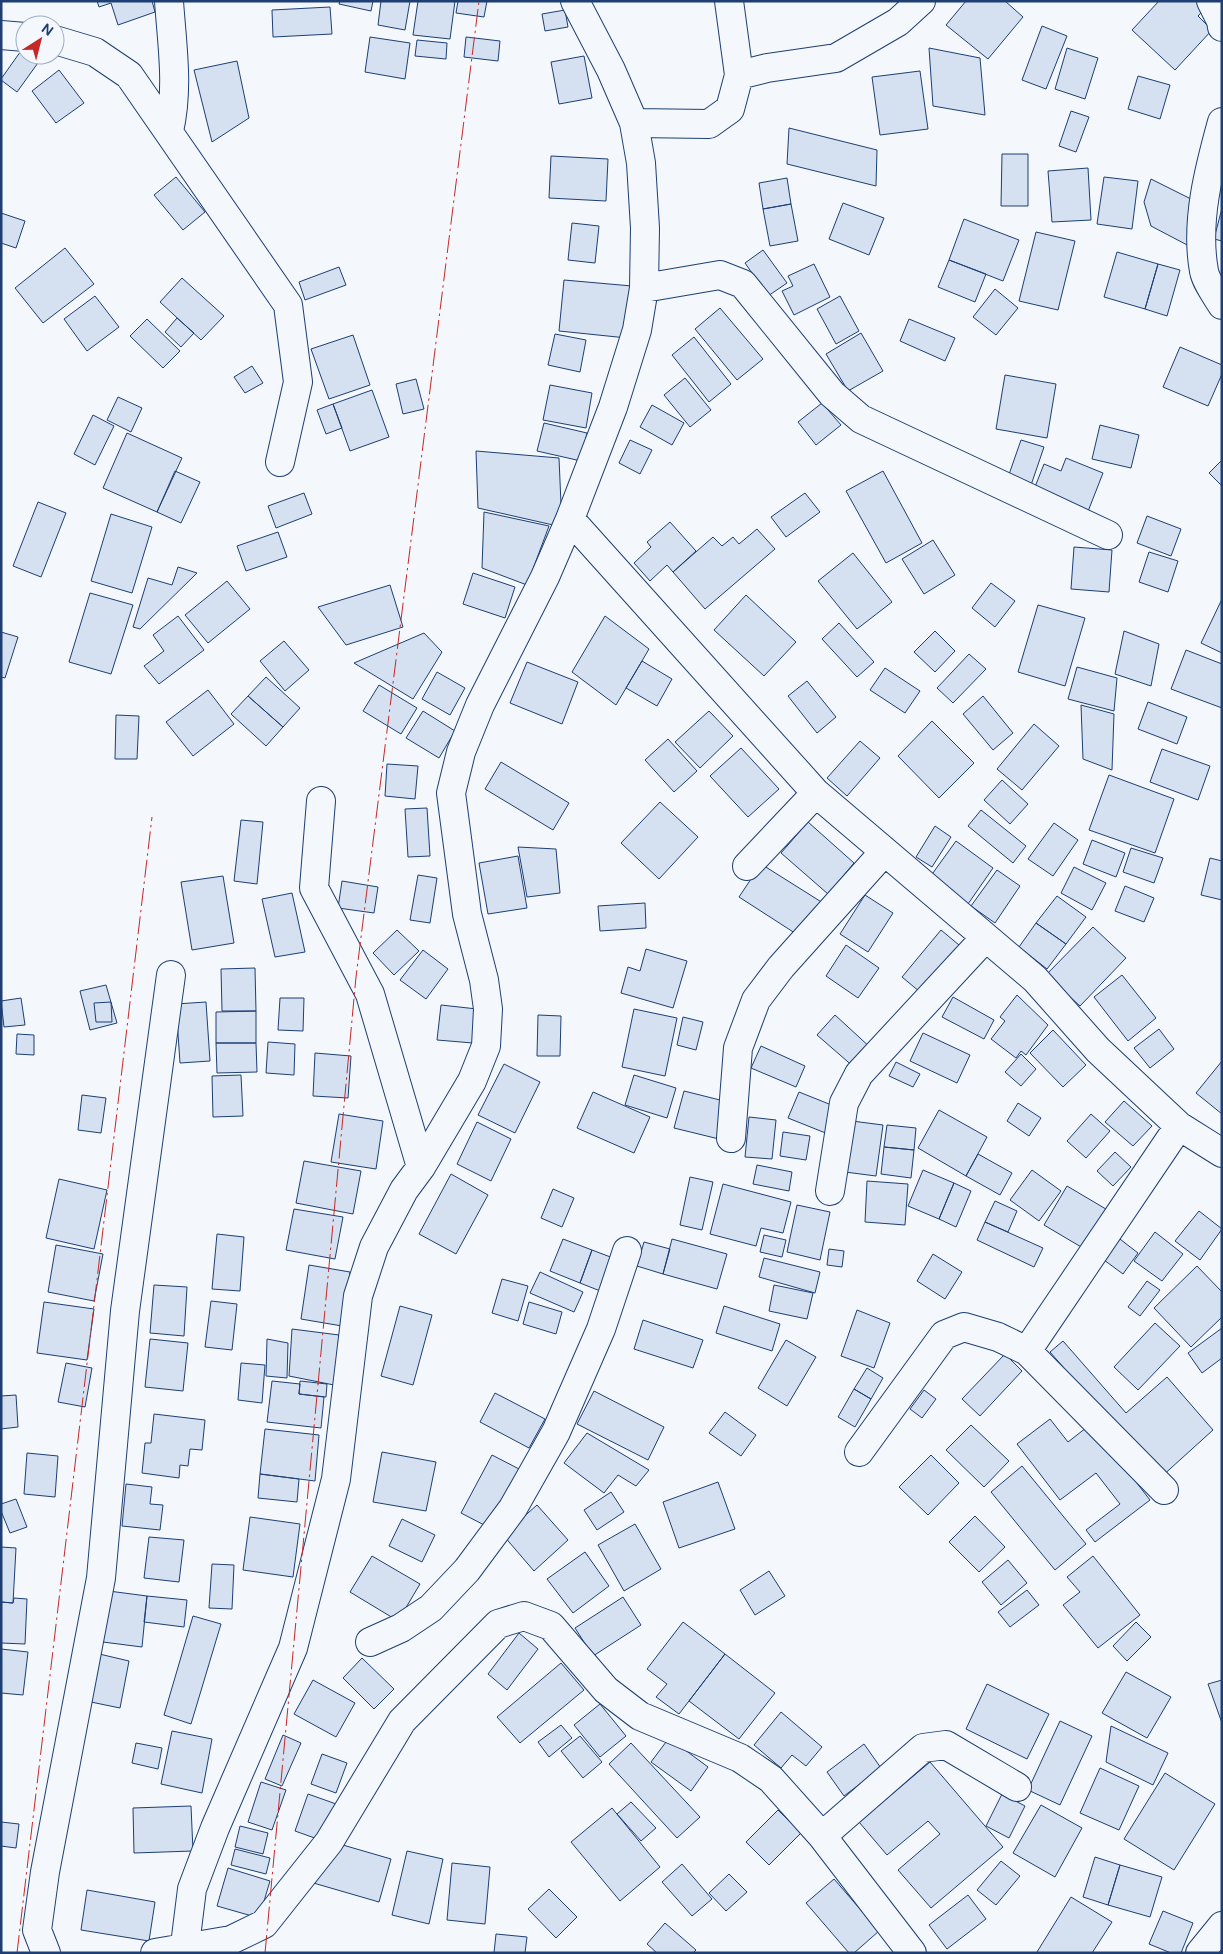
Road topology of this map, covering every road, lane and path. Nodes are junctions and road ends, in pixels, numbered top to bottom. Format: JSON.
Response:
{"nodes":[{"id":1,"x":169,"y":1,"type":"edge"},
{"id":2,"x":575,"y":1,"type":"edge"},
{"id":3,"x":729,"y":1,"type":"edge"},
{"id":4,"x":921,"y":1,"type":"edge"},
{"id":5,"x":1210,"y":1,"type":"edge"},
{"id":6,"x":1222,"y":27,"type":"edge"},
{"id":7,"x":1,"y":35,"type":"edge"},
{"id":8,"x":15,"y":36,"type":"edge"},
{"id":9,"x":65,"y":43,"type":"edge"},
{"id":10,"x":740,"y":75,"type":"junction"},
{"id":11,"x":1222,"y":122,"type":"edge"},
{"id":12,"x":634,"y":123,"type":"junction"},
{"id":13,"x":169,"y":131,"type":"junction"},
{"id":14,"x":644,"y":288,"type":"junction"},
{"id":15,"x":1222,"y":305,"type":"edge"},
{"id":16,"x":280,"y":462,"type":"dead end"},
{"id":17,"x":570,"y":519,"type":"junction"},
{"id":18,"x":1108,"y":534,"type":"dead end"},
{"id":19,"x":816,"y":793,"type":"junction"},
{"id":20,"x":321,"y":801,"type":"dead end"},
{"id":21,"x":884,"y":852,"type":"junction"},
{"id":22,"x":747,"y":866,"type":"dead end"},
{"id":23,"x":985,"y":938,"type":"junction"},
{"id":24,"x":171,"y":975,"type":"dead end"},
{"id":25,"x":1179,"y":1126,"type":"junction"},
{"id":26,"x":731,"y":1138,"type":"dead end"},
{"id":27,"x":1222,"y":1153,"type":"edge"},
{"id":28,"x":421,"y":1167,"type":"junction"},
{"id":29,"x":830,"y":1191,"type":"dead end"},
{"id":30,"x":627,"y":1251,"type":"dead end"},
{"id":31,"x":1027,"y":1351,"type":"junction"},
{"id":32,"x":859,"y":1452,"type":"dead end"},
{"id":33,"x":1164,"y":1490,"type":"dead end"},
{"id":34,"x":370,"y":1642,"type":"dead end"},
{"id":35,"x":1017,"y":1787,"type":"dead end"},
{"id":36,"x":822,"y":1836,"type":"junction"},
{"id":37,"x":1222,"y":1926,"type":"edge"},
{"id":38,"x":184,"y":1950,"type":"edge"},
{"id":39,"x":46,"y":1953,"type":"edge"},
{"id":40,"x":155,"y":1953,"type":"edge"},
{"id":41,"x":912,"y":1953,"type":"edge"},
{"id":42,"x":1200,"y":1953,"type":"edge"}],
"edges":[{"from":1,"to":13,"type":"street"},
{"from":2,"to":12,"type":"street"},
{"from":3,"to":10,"type":"street"},
{"from":4,"to":10,"type":"street"},
{"from":5,"to":6,"type":"street"},
{"from":7,"to":8,"type":"street"},
{"from":9,"to":13,"type":"street"},
{"from":10,"to":12,"type":"street"},
{"from":11,"to":15,"type":"street"},
{"from":12,"to":14,"type":"street"},
{"from":13,"to":16,"type":"street"},
{"from":14,"to":17,"type":"street"},
{"from":14,"to":18,"type":"street"},
{"from":17,"to":19,"type":"street"},
{"from":17,"to":28,"type":"street"},
{"from":19,"to":21,"type":"street"},
{"from":19,"to":22,"type":"street"},
{"from":20,"to":28,"type":"street"},
{"from":21,"to":23,"type":"street"},
{"from":21,"to":26,"type":"street"},
{"from":23,"to":25,"type":"street"},
{"from":23,"to":29,"type":"street"},
{"from":24,"to":39,"type":"street"},
{"from":25,"to":27,"type":"street"},
{"from":25,"to":31,"type":"street"},
{"from":28,"to":38,"type":"street"},
{"from":30,"to":34,"type":"street"},
{"from":31,"to":32,"type":"street"},
{"from":31,"to":33,"type":"street"},
{"from":35,"to":36,"type":"street"},
{"from":36,"to":38,"type":"street"},
{"from":36,"to":41,"type":"street"},
{"from":37,"to":42,"type":"street"},
{"from":38,"to":40,"type":"street"}]}
